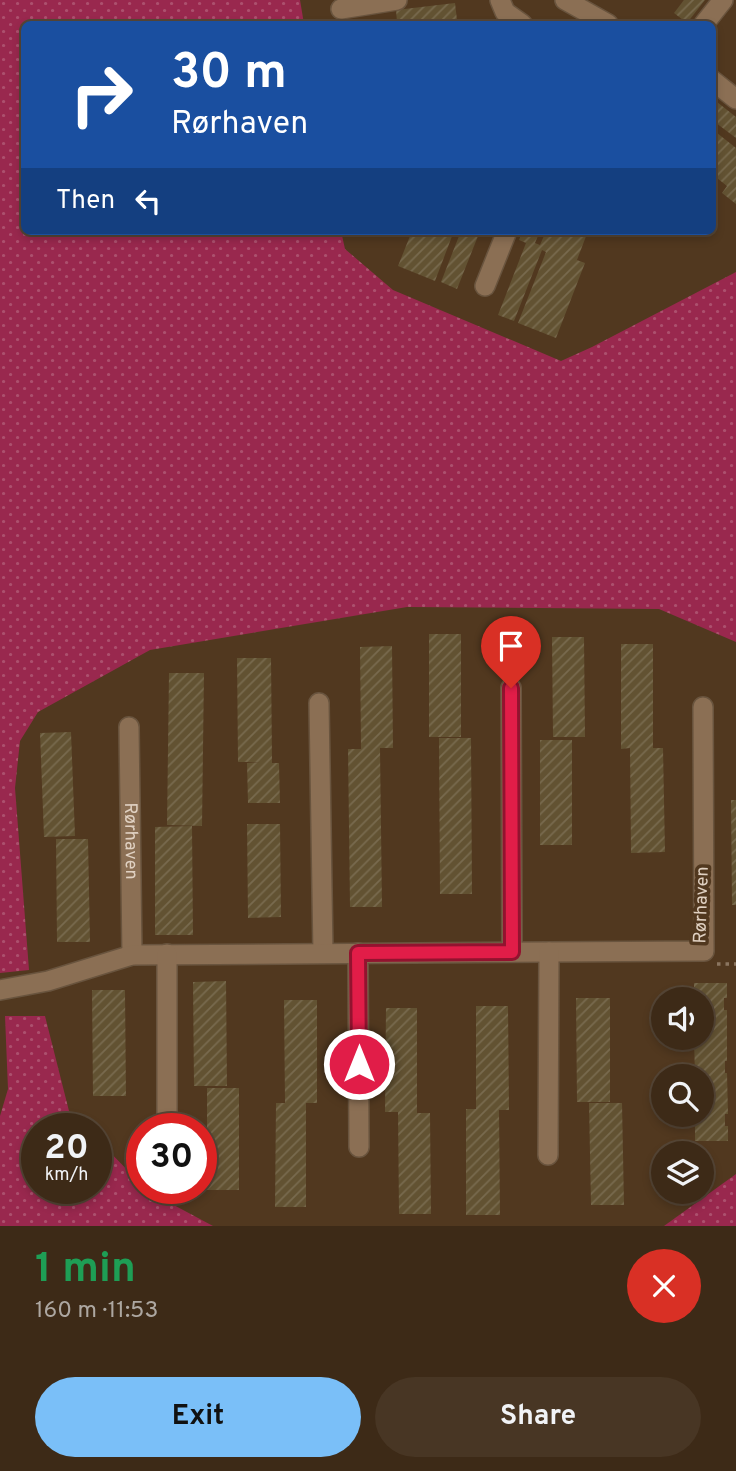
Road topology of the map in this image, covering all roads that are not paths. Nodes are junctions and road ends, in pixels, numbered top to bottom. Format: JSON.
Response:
{"nodes":[{"id":1,"x":397,"y":0,"type":"edge"},
{"id":2,"x":500,"y":0,"type":"edge"},
{"id":3,"x":565,"y":0,"type":"edge"},
{"id":4,"x":723,"y":0,"type":"edge"},
{"id":5,"x":341,"y":9,"type":"dead end"},
{"id":6,"x":518,"y":21,"type":"edge"},
{"id":7,"x":596,"y":21,"type":"edge"},
{"id":8,"x":706,"y":21,"type":"edge"},
{"id":9,"x":716,"y":83,"type":"edge"},
{"id":10,"x":736,"y":99,"type":"edge"},
{"id":11,"x":505,"y":235,"type":"edge"},
{"id":12,"x":485,"y":286,"type":"dead end"},
{"id":13,"x":511,"y":688,"type":"dead end"},
{"id":14,"x":319,"y":703,"type":"dead end"},
{"id":15,"x":703,"y":708,"type":"dead end"},
{"id":16,"x":129,"y":727,"type":"dead end"},
{"id":17,"x":512,"y":952,"type":"junction"},
{"id":18,"x":549,"y":952,"type":"junction"},
{"id":19,"x":323,"y":953,"type":"junction"},
{"id":20,"x":358,"y":953,"type":"junction"},
{"id":21,"x":167,"y":954,"type":"junction"},
{"id":22,"x":132,"y":955,"type":"junction"},
{"id":23,"x":0,"y":990,"type":"edge"},
{"id":24,"x":167,"y":1113,"type":"edge"},
{"id":25,"x":359,"y":1147,"type":"dead end"},
{"id":26,"x":548,"y":1155,"type":"dead end"}],
"edges":[{"from":1,"to":5,"type":"street"},
{"from":2,"to":6,"type":"street"},
{"from":3,"to":7,"type":"street"},
{"from":4,"to":8,"type":"street"},
{"from":9,"to":10,"type":"street"},
{"from":11,"to":12,"type":"street"},
{"from":13,"to":17,"type":"street"},
{"from":14,"to":19,"type":"street"},
{"from":15,"to":18,"type":"street","name":"Rørhaven"},
{"from":16,"to":22,"type":"street","name":"Rørhaven"},
{"from":17,"to":18,"type":"street","name":"Rørhaven"},
{"from":17,"to":20,"type":"street","name":"Rørhaven"},
{"from":18,"to":26,"type":"street"},
{"from":19,"to":20,"type":"street","name":"Rørhaven"},
{"from":19,"to":21,"type":"street","name":"Rørhaven"},
{"from":20,"to":25,"type":"street"},
{"from":21,"to":22,"type":"street","name":"Rørhaven"},
{"from":21,"to":24,"type":"street"},
{"from":22,"to":23,"type":"street","name":"Rørhaven"}]}
